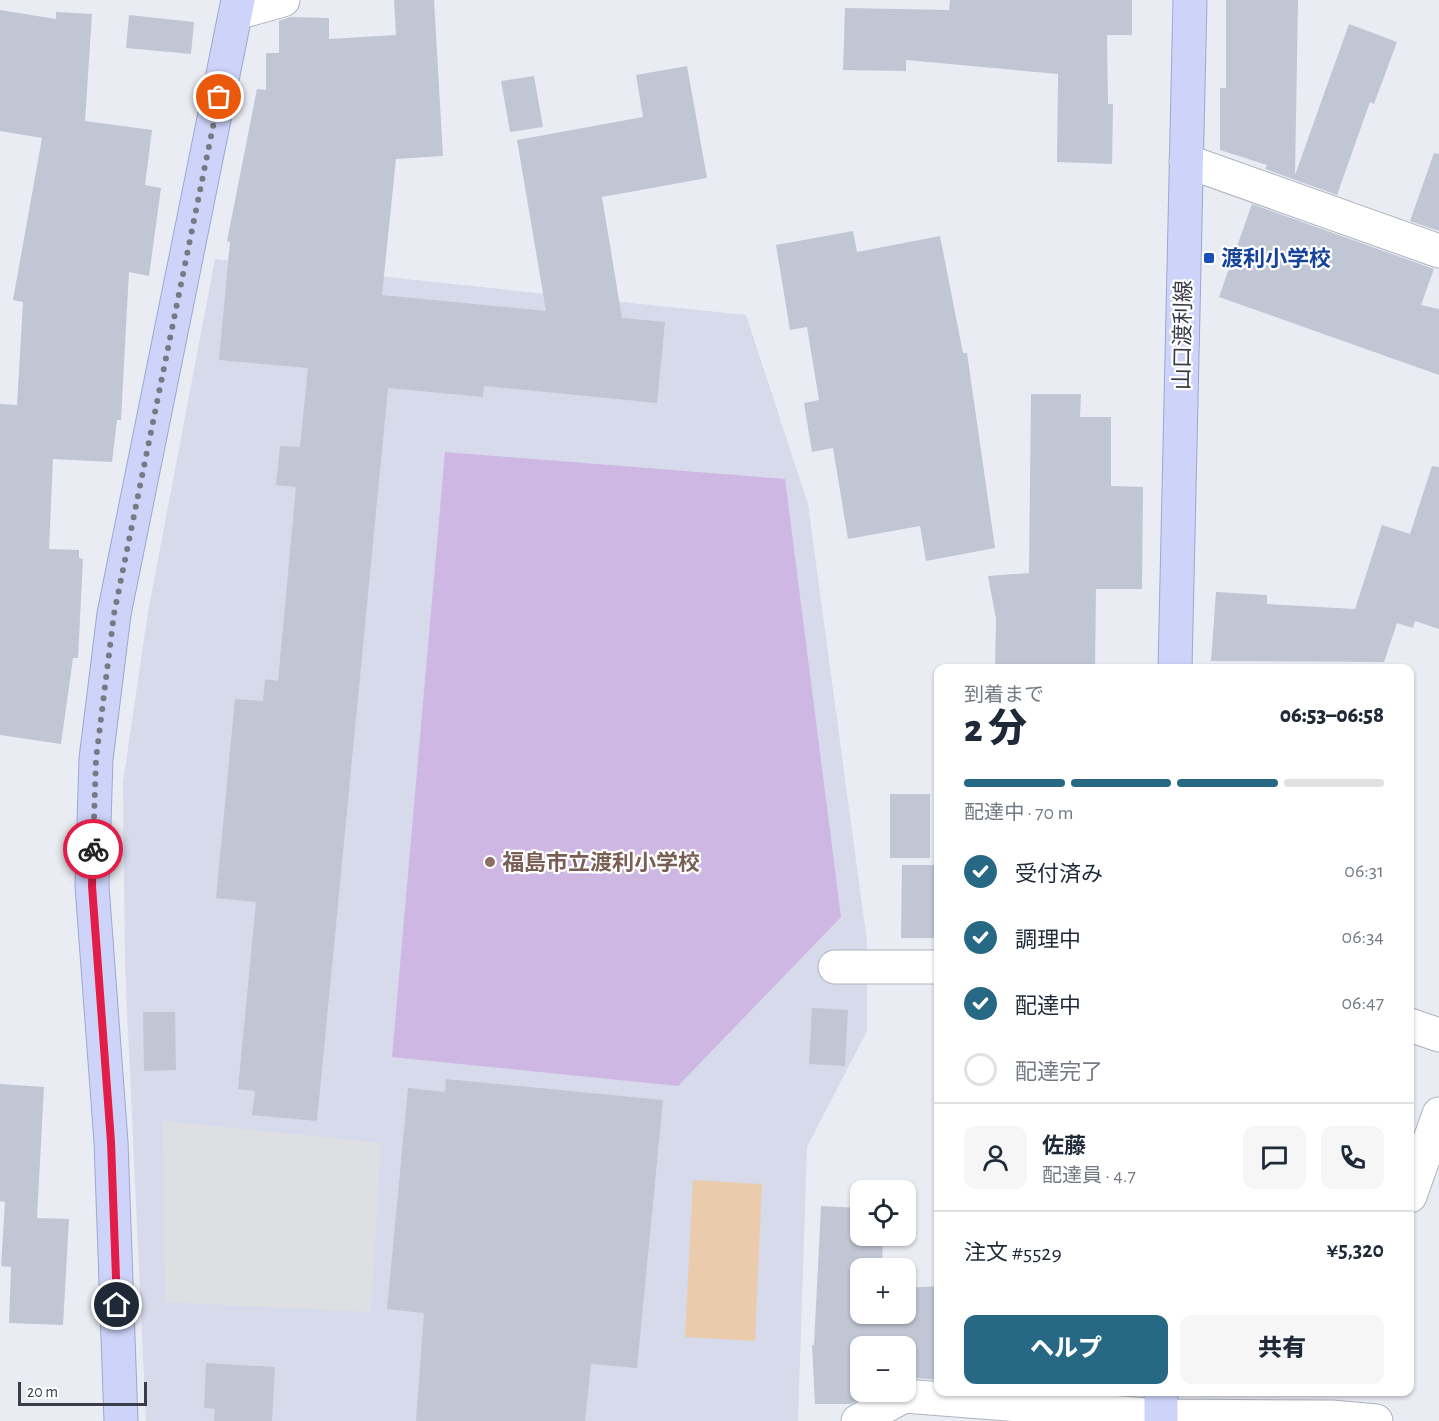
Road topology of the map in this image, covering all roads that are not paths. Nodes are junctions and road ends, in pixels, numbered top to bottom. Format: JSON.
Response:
{"nodes":[{"id":1,"x":283,"y":0,"type":"edge"},
{"id":2,"x":1190,"y":0,"type":"edge"},
{"id":3,"x":237,"y":6,"type":"edge"},
{"id":4,"x":1186,"y":161,"type":"junction"},
{"id":5,"x":1439,"y":251,"type":"edge"},
{"id":6,"x":1175,"y":664,"type":"edge"},
{"id":7,"x":835,"y":967,"type":"dead end"},
{"id":8,"x":934,"y":967,"type":"edge"},
{"id":9,"x":1414,"y":1026,"type":"edge"},
{"id":10,"x":1439,"y":1035,"type":"edge"},
{"id":11,"x":1439,"y":1114,"type":"edge"},
{"id":12,"x":1414,"y":1185,"type":"edge"},
{"id":13,"x":1336,"y":1405,"type":"edge"},
{"id":14,"x":1161,"y":1410,"type":"edge"},
{"id":15,"x":121,"y":1421,"type":"edge"},
{"id":16,"x":858,"y":1421,"type":"edge"},
{"id":17,"x":1376,"y":1421,"type":"edge"}],
"edges":[{"from":1,"to":3,"type":"street"},
{"from":2,"to":4,"type":"main road","name":"山口渡利線"},
{"from":3,"to":15,"type":"main road"},
{"from":4,"to":5,"type":"street"},
{"from":4,"to":6,"type":"main road","name":"山口渡利線"},
{"from":7,"to":8,"type":"street"},
{"from":9,"to":10,"type":"street"},
{"from":11,"to":12,"type":"street"},
{"from":13,"to":14,"type":"street"},
{"from":13,"to":17,"type":"street"},
{"from":14,"to":16,"type":"street"}]}
